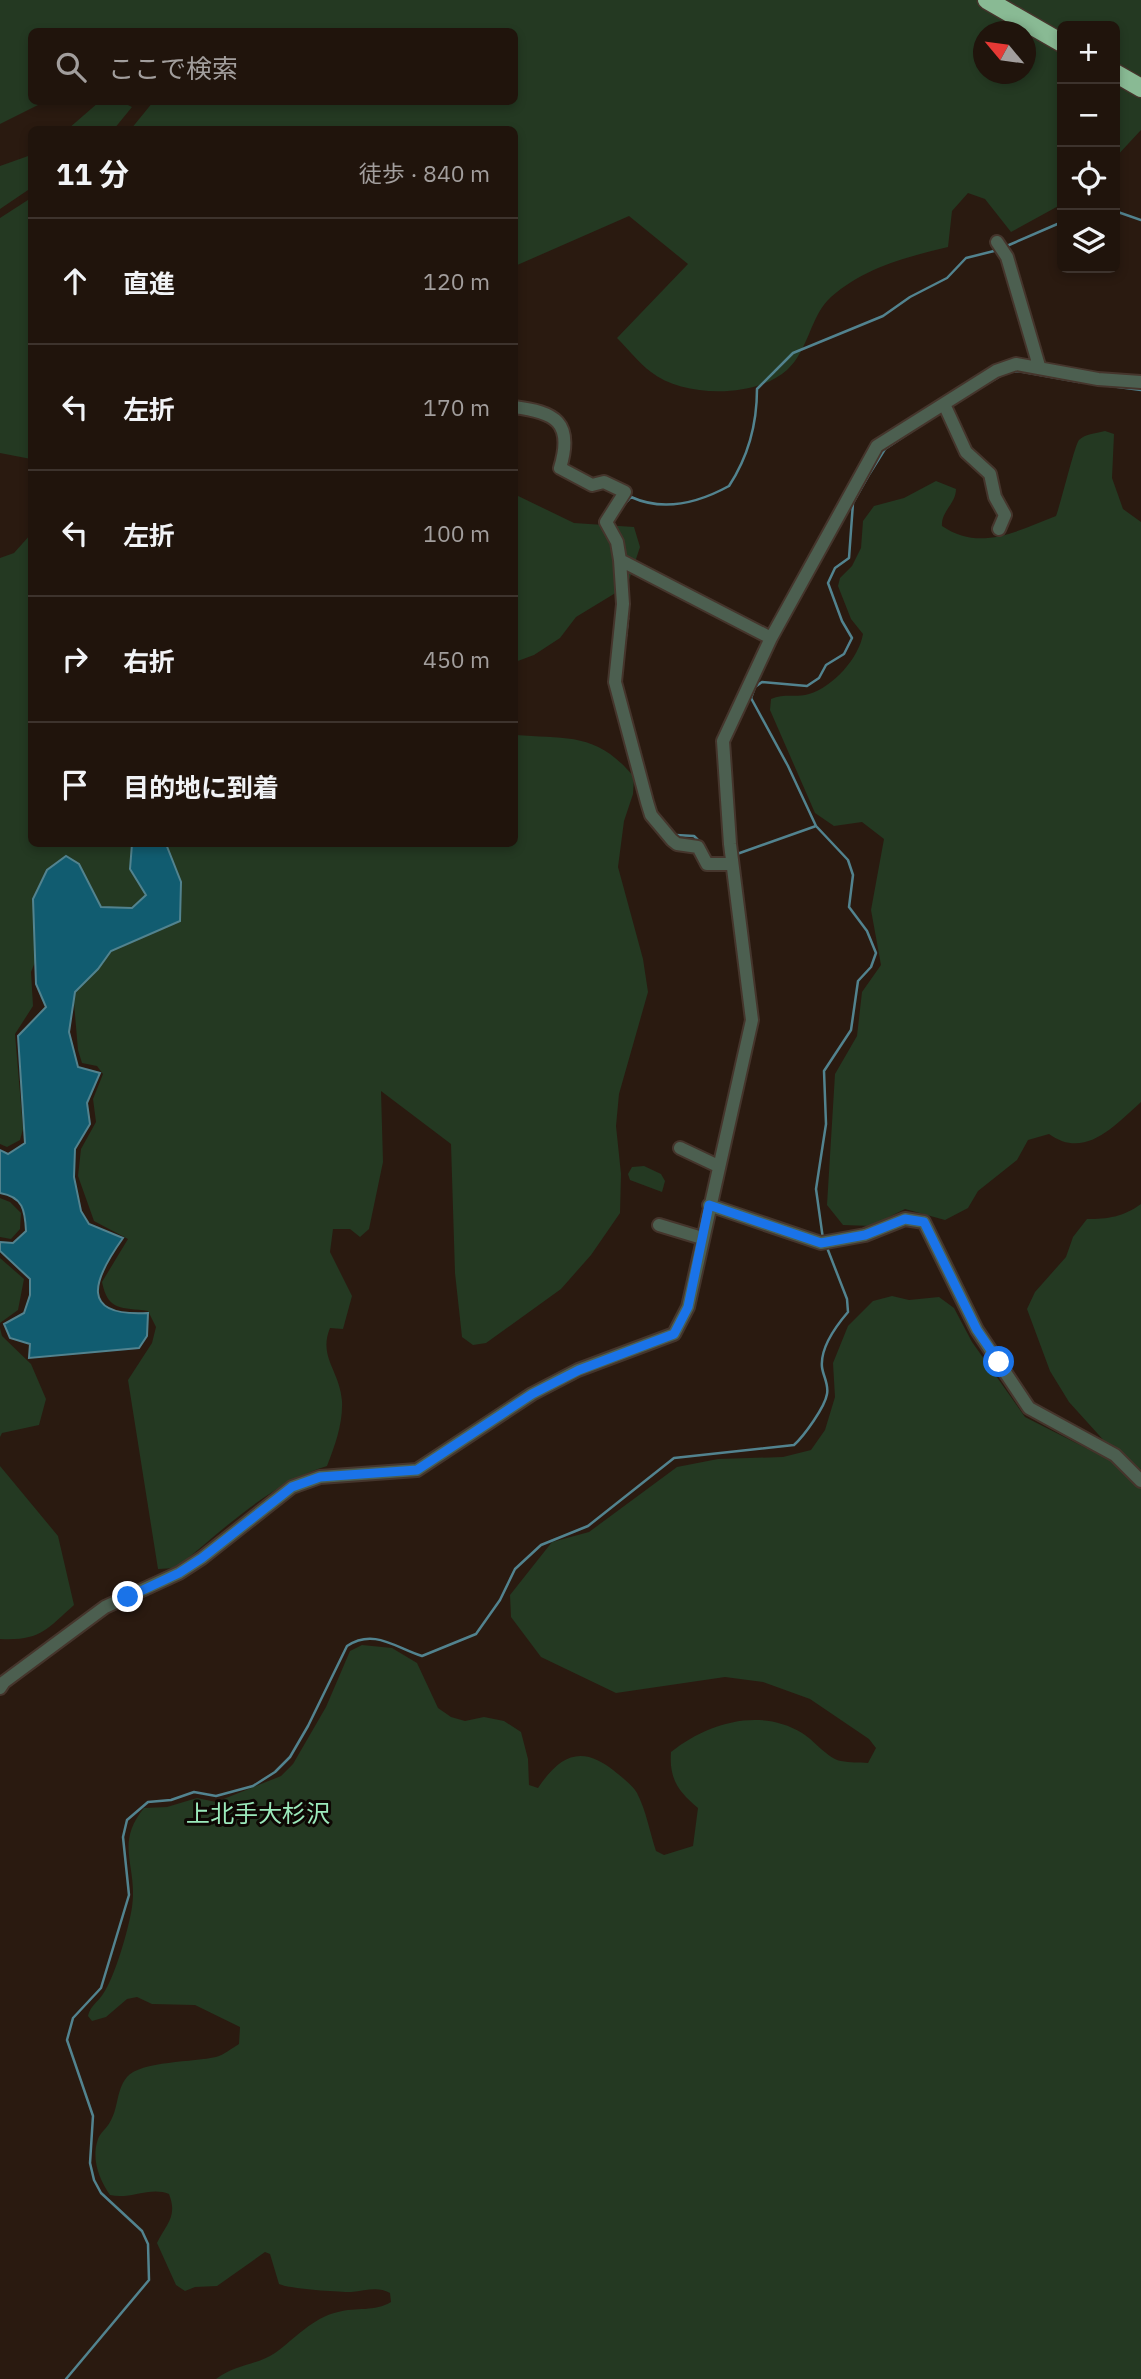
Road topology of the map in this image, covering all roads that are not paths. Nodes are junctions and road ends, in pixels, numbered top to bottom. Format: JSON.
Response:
{"nodes":[{"id":1,"x":987,"y":0,"type":"edge"},
{"id":2,"x":1057,"y":40,"type":"edge"},
{"id":3,"x":1120,"y":76,"type":"edge"},
{"id":4,"x":1141,"y":88,"type":"edge"},
{"id":5,"x":997,"y":242,"type":"dead end"},
{"id":6,"x":1039,"y":366,"type":"junction"},
{"id":7,"x":1141,"y":382,"type":"edge"},
{"id":8,"x":946,"y":407,"type":"junction"},
{"id":9,"x":518,"y":408,"type":"edge"},
{"id":10,"x":999,"y":529,"type":"dead end"},
{"id":11,"x":620,"y":560,"type":"junction"},
{"id":12,"x":771,"y":638,"type":"junction"},
{"id":13,"x":733,"y":864,"type":"junction"},
{"id":14,"x":680,"y":1148,"type":"dead end"},
{"id":15,"x":718,"y":1166,"type":"junction"},
{"id":16,"x":709,"y":1205,"type":"junction"},
{"id":17,"x":659,"y":1225,"type":"dead end"},
{"id":18,"x":702,"y":1238,"type":"junction"},
{"id":19,"x":1141,"y":1481,"type":"edge"},
{"id":20,"x":0,"y":1688,"type":"edge"}],
"edges":[{"from":1,"to":2,"type":"highway"},
{"from":3,"to":4,"type":"highway"},
{"from":5,"to":6,"type":"street"},
{"from":6,"to":7,"type":"street"},
{"from":6,"to":8,"type":"street"},
{"from":8,"to":10,"type":"street"},
{"from":8,"to":12,"type":"street"},
{"from":9,"to":11,"type":"street"},
{"from":11,"to":12,"type":"street"},
{"from":11,"to":13,"type":"street"},
{"from":12,"to":13,"type":"street"},
{"from":13,"to":15,"type":"street"},
{"from":14,"to":15,"type":"street"},
{"from":15,"to":16,"type":"street"},
{"from":16,"to":18,"type":"street"},
{"from":16,"to":19,"type":"street"},
{"from":17,"to":18,"type":"street"},
{"from":18,"to":20,"type":"street"}]}
